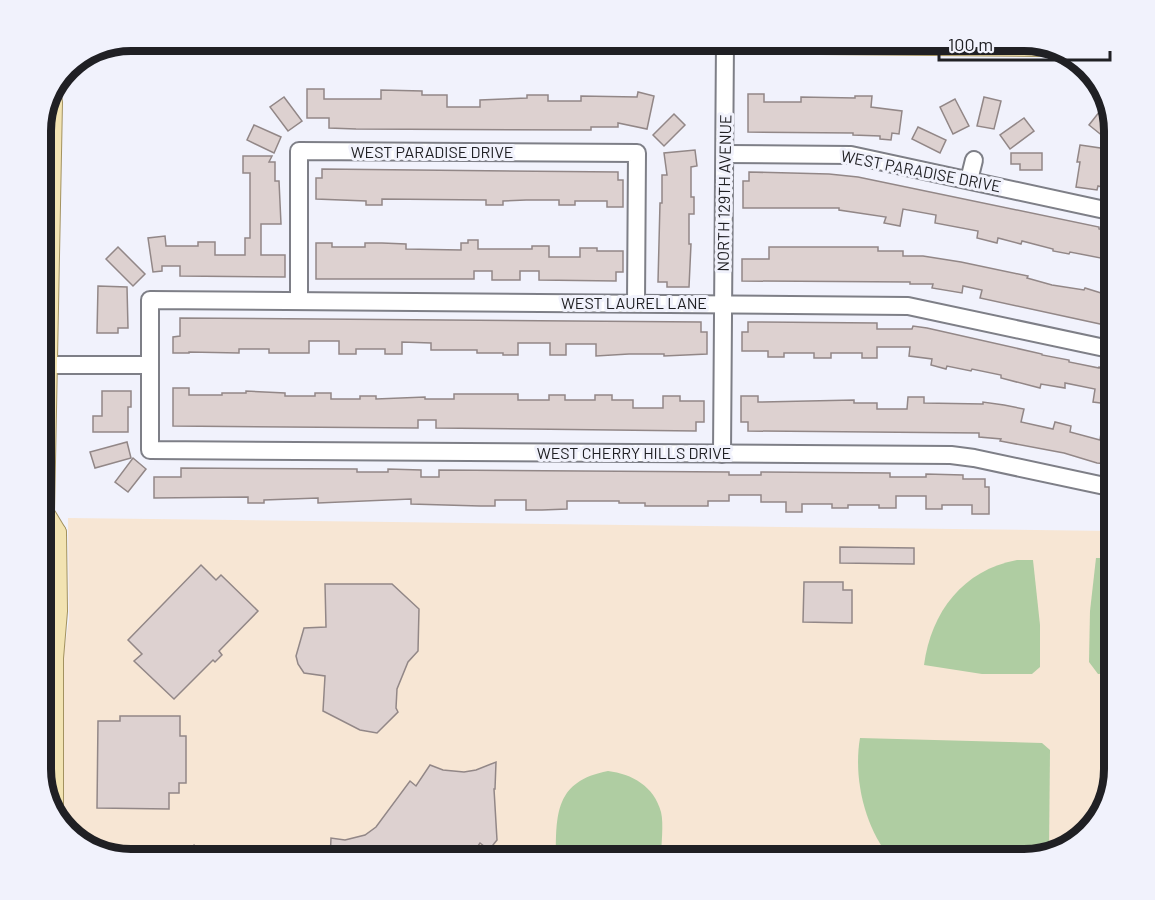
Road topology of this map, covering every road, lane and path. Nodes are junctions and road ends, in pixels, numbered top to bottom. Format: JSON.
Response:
{"nodes":[{"id":1,"x":725,"y":51,"type":"edge"},
{"id":2,"x":52,"y":123,"type":"edge"},
{"id":3,"x":725,"y":154,"type":"junction"},
{"id":4,"x":51,"y":155,"type":"edge"},
{"id":5,"x":974,"y":160,"type":"dead end"},
{"id":6,"x":969,"y":180,"type":"junction"},
{"id":7,"x":1104,"y":210,"type":"edge"},
{"id":8,"x":299,"y":301,"type":"junction"},
{"id":9,"x":636,"y":303,"type":"junction"},
{"id":10,"x":723,"y":304,"type":"junction"},
{"id":11,"x":1104,"y":348,"type":"edge"},
{"id":12,"x":51,"y":365,"type":"edge"},
{"id":13,"x":150,"y":365,"type":"junction"},
{"id":14,"x":722,"y":454,"type":"junction"},
{"id":15,"x":1104,"y":486,"type":"edge"},
{"id":16,"x":51,"y":526,"type":"edge"},
{"id":17,"x":56,"y":532,"type":"junction"},
{"id":18,"x":51,"y":540,"type":"edge"},
{"id":19,"x":53,"y":785,"type":"edge"}],
"edges":[{"from":1,"to":3,"type":"street","name":"NORTH 129TH AVENUE"},
{"from":2,"to":4,"type":"main road"},
{"from":3,"to":6,"type":"street","name":"WEST PARADISE DRIVE"},
{"from":3,"to":10,"type":"street","name":"NORTH 129TH AVENUE"},
{"from":5,"to":6,"type":"street"},
{"from":6,"to":7,"type":"street","name":"WEST PARADISE DRIVE"},
{"from":8,"to":9,"type":"street","name":"WEST LAUREL LANE"},
{"from":8,"to":9,"type":"street","name":"WEST PARADISE DRIVE"},
{"from":8,"to":13,"type":"street","name":"WEST LAUREL LANE"},
{"from":9,"to":10,"type":"street","name":"WEST LAUREL LANE"},
{"from":10,"to":11,"type":"street","name":"WEST LAUREL LANE"},
{"from":10,"to":14,"type":"street","name":"NORTH 129TH AVENUE"},
{"from":12,"to":13,"type":"street"},
{"from":13,"to":14,"type":"street","name":"WEST CHERRY HILLS DRIVE"},
{"from":14,"to":15,"type":"street","name":"WEST CHERRY HILLS DRIVE"},
{"from":16,"to":17,"type":"main road"},
{"from":17,"to":18,"type":"main road"},
{"from":17,"to":19,"type":"main road"}]}
